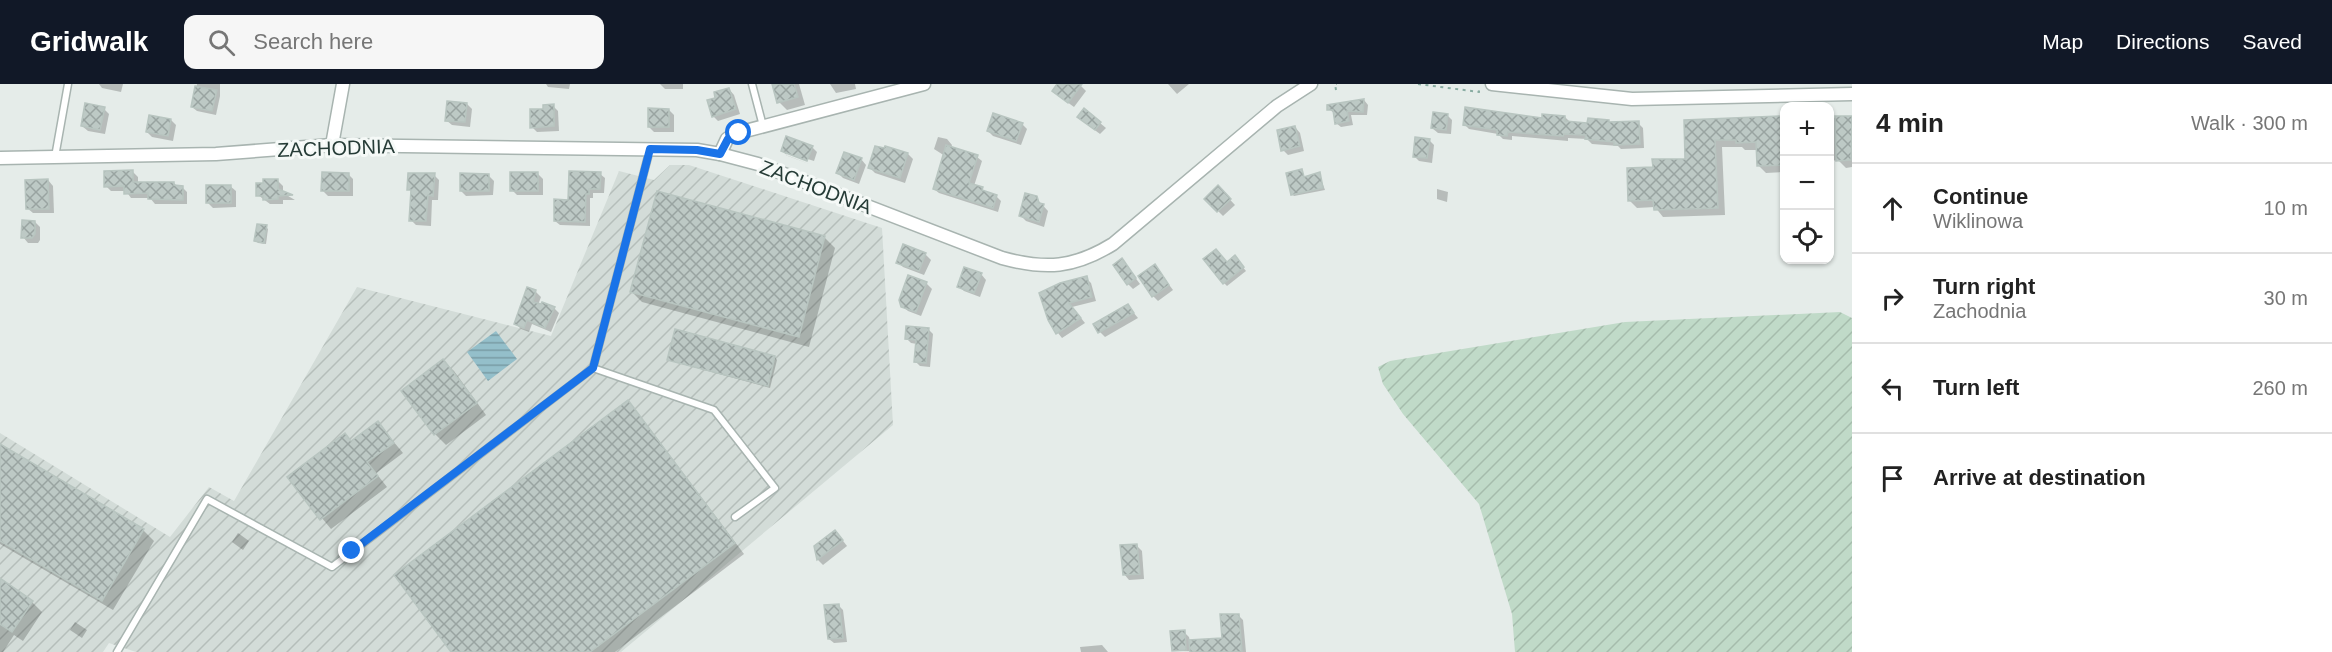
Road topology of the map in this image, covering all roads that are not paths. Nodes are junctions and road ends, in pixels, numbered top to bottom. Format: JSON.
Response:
{"nodes":[{"id":1,"x":68,"y":84,"type":"edge"},
{"id":2,"x":343,"y":84,"type":"edge"},
{"id":3,"x":752,"y":84,"type":"edge"},
{"id":4,"x":924,"y":84,"type":"edge"},
{"id":5,"x":1311,"y":84,"type":"edge"},
{"id":6,"x":1485,"y":86,"type":"edge"},
{"id":7,"x":1852,"y":93,"type":"edge"},
{"id":8,"x":764,"y":126,"type":"junction"},
{"id":9,"x":332,"y":145,"type":"junction"},
{"id":10,"x":650,"y":149,"type":"junction"},
{"id":11,"x":720,"y":154,"type":"junction"},
{"id":12,"x":55,"y":157,"type":"junction"},
{"id":13,"x":0,"y":158,"type":"edge"},
{"id":14,"x":593,"y":368,"type":"junction"},
{"id":15,"x":735,"y":517,"type":"dead end"},
{"id":16,"x":117,"y":652,"type":"edge"}],
"edges":[{"from":1,"to":12,"type":"lane"},
{"from":2,"to":9,"type":"street"},
{"from":3,"to":8,"type":"lane"},
{"from":4,"to":8,"type":"street"},
{"from":5,"to":11,"type":"street","name":"ZACHODNIA"},
{"from":6,"to":7,"type":"street"},
{"from":8,"to":11,"type":"street"},
{"from":9,"to":10,"type":"street","name":"ZACHODNIA"},
{"from":9,"to":12,"type":"street","name":"ZACHODNIA"},
{"from":10,"to":11,"type":"street","name":"ZACHODNIA"},
{"from":10,"to":14,"type":"lane"},
{"from":12,"to":13,"type":"street","name":"ZACHODNIA"},
{"from":14,"to":15,"type":"lane"},
{"from":14,"to":16,"type":"lane"}]}
